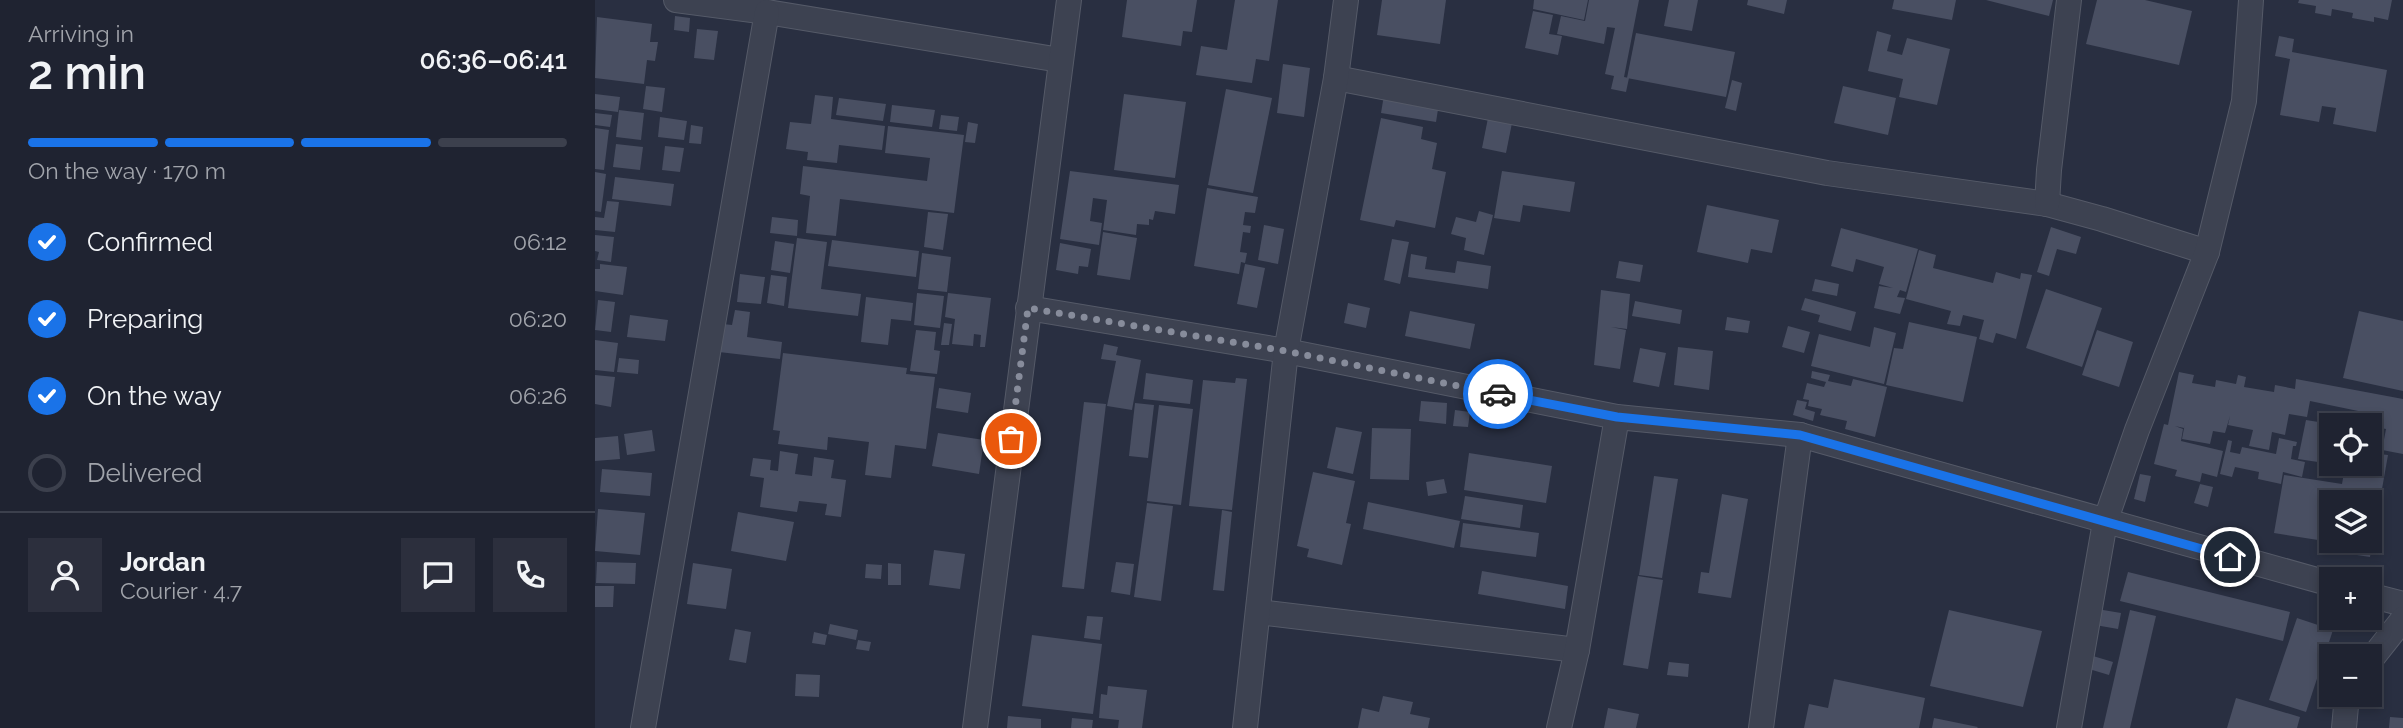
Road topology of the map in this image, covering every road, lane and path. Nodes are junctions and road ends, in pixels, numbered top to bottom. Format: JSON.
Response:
{"nodes":[{"id":1,"x":676,"y":0,"type":"edge"},
{"id":2,"x":1069,"y":0,"type":"edge"},
{"id":3,"x":1346,"y":0,"type":"edge"},
{"id":4,"x":2070,"y":0,"type":"edge"},
{"id":5,"x":2251,"y":0,"type":"edge"},
{"id":6,"x":768,"y":12,"type":"junction"},
{"id":7,"x":1060,"y":60,"type":"junction"},
{"id":8,"x":1336,"y":78,"type":"junction"},
{"id":9,"x":2047,"y":204,"type":"junction"},
{"id":10,"x":2207,"y":253,"type":"junction"},
{"id":11,"x":1028,"y":308,"type":"junction"},
{"id":12,"x":1286,"y":351,"type":"junction"},
{"id":13,"x":1617,"y":417,"type":"junction"},
{"id":14,"x":1800,"y":435,"type":"junction"},
{"id":15,"x":2105,"y":522,"type":"junction"},
{"id":16,"x":2319,"y":581,"type":"edge"},
{"id":17,"x":2382,"y":598,"type":"edge"},
{"id":18,"x":2403,"y":604,"type":"edge"},
{"id":19,"x":1258,"y":612,"type":"junction"},
{"id":20,"x":2403,"y":618,"type":"edge"},
{"id":21,"x":2382,"y":645,"type":"edge"},
{"id":22,"x":1577,"y":650,"type":"junction"},
{"id":23,"x":2346,"y":707,"type":"edge"},
{"id":24,"x":643,"y":728,"type":"edge"},
{"id":25,"x":975,"y":728,"type":"edge"},
{"id":26,"x":1245,"y":728,"type":"edge"},
{"id":27,"x":1559,"y":728,"type":"edge"},
{"id":28,"x":1761,"y":728,"type":"edge"},
{"id":29,"x":2069,"y":728,"type":"edge"},
{"id":30,"x":2344,"y":728,"type":"edge"}],
"edges":[{"from":1,"to":6,"type":"street"},
{"from":2,"to":7,"type":"street"},
{"from":3,"to":8,"type":"street"},
{"from":4,"to":9,"type":"street"},
{"from":5,"to":10,"type":"street"},
{"from":6,"to":7,"type":"street"},
{"from":6,"to":24,"type":"street"},
{"from":7,"to":11,"type":"street"},
{"from":8,"to":9,"type":"street"},
{"from":8,"to":12,"type":"street"},
{"from":9,"to":10,"type":"street"},
{"from":10,"to":15,"type":"street"},
{"from":11,"to":12,"type":"street"},
{"from":11,"to":25,"type":"street"},
{"from":12,"to":13,"type":"street"},
{"from":12,"to":19,"type":"street"},
{"from":13,"to":14,"type":"street"},
{"from":13,"to":22,"type":"street"},
{"from":14,"to":15,"type":"street"},
{"from":14,"to":28,"type":"street"},
{"from":15,"to":16,"type":"street"},
{"from":15,"to":29,"type":"street"},
{"from":17,"to":18,"type":"street"},
{"from":19,"to":22,"type":"street"},
{"from":19,"to":26,"type":"street"},
{"from":20,"to":21,"type":"street"},
{"from":22,"to":27,"type":"street"},
{"from":23,"to":30,"type":"street"}]}
